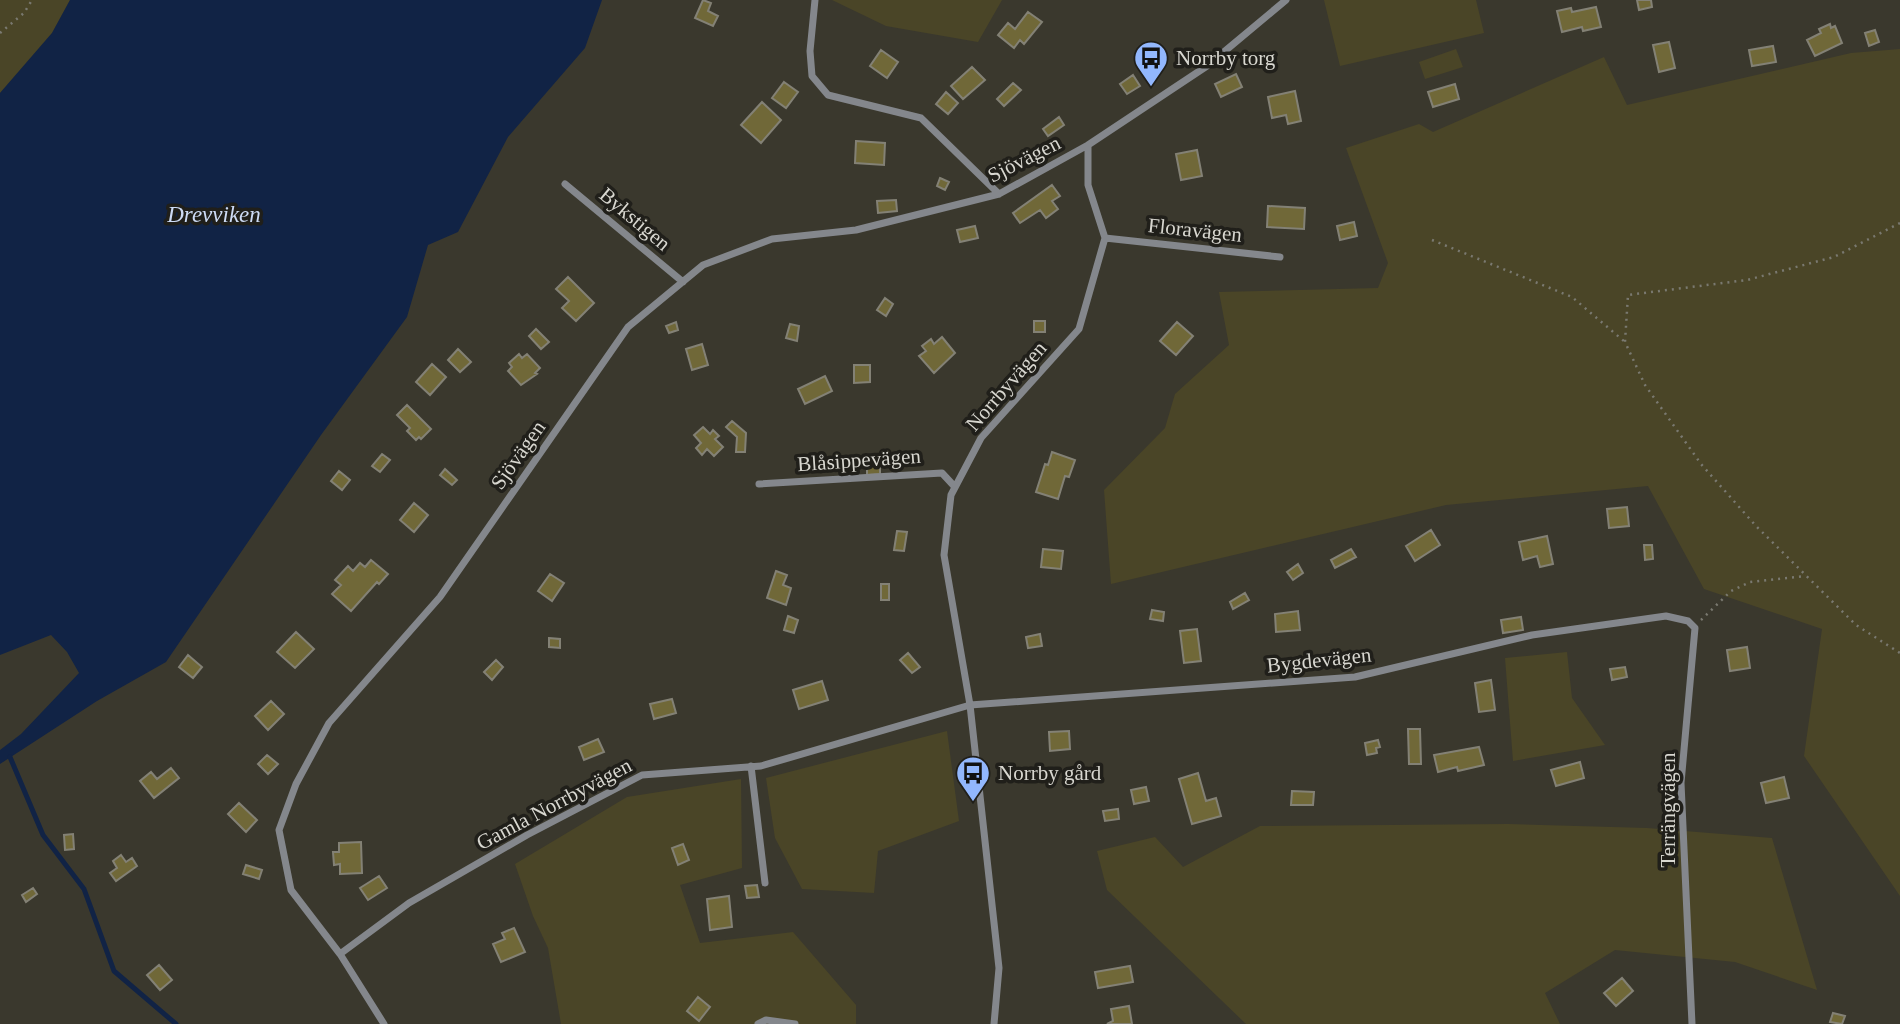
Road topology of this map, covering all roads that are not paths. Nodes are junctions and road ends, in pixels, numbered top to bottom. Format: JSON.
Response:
{"nodes":[{"id":1,"x":815,"y":0,"type":"edge"},
{"id":2,"x":1286,"y":0,"type":"edge"},
{"id":3,"x":1088,"y":145,"type":"junction"},
{"id":4,"x":565,"y":184,"type":"dead end"},
{"id":5,"x":999,"y":194,"type":"junction"},
{"id":6,"x":1105,"y":238,"type":"junction"},
{"id":7,"x":1280,"y":257,"type":"dead end"},
{"id":8,"x":683,"y":282,"type":"junction"},
{"id":9,"x":759,"y":484,"type":"dead end"},
{"id":10,"x":955,"y":487,"type":"junction"},
{"id":11,"x":1666,"y":616,"type":"joint"},
{"id":12,"x":970,"y":705,"type":"junction"},
{"id":13,"x":751,"y":766,"type":"junction"},
{"id":14,"x":765,"y":883,"type":"dead end"},
{"id":15,"x":340,"y":954,"type":"junction"},
{"id":16,"x":384,"y":1024,"type":"edge"},
{"id":17,"x":758,"y":1024,"type":"edge"},
{"id":18,"x":795,"y":1024,"type":"edge"},
{"id":19,"x":994,"y":1024,"type":"edge"},
{"id":20,"x":1692,"y":1024,"type":"edge"}],
"edges":[{"from":1,"to":5,"type":"street"},
{"from":2,"to":3,"type":"street"},
{"from":3,"to":5,"type":"street","name":"Sjövägen"},
{"from":3,"to":6,"type":"street"},
{"from":4,"to":8,"type":"street","name":"Bykstigen"},
{"from":5,"to":8,"type":"street","name":"Sjövägen"},
{"from":6,"to":7,"type":"street","name":"Floravägen"},
{"from":6,"to":10,"type":"street","name":"Norrbyvägen"},
{"from":8,"to":15,"type":"street","name":"Sjövägen"},
{"from":9,"to":10,"type":"street","name":"Blåsippevägen"},
{"from":10,"to":12,"type":"street","name":"Norrbyvägen"},
{"from":11,"to":12,"type":"street","name":"Bygdevägen"},
{"from":11,"to":20,"type":"street","name":"Terrängvägen"},
{"from":12,"to":13,"type":"street","name":"Gamla Norrbyvägen"},
{"from":12,"to":19,"type":"street","name":"Norrbyvägen"},
{"from":13,"to":14,"type":"street"},
{"from":13,"to":15,"type":"street","name":"Gamla Norrbyvägen"},
{"from":15,"to":16,"type":"street","name":"Sjövägen"},
{"from":17,"to":18,"type":"street"}]}
